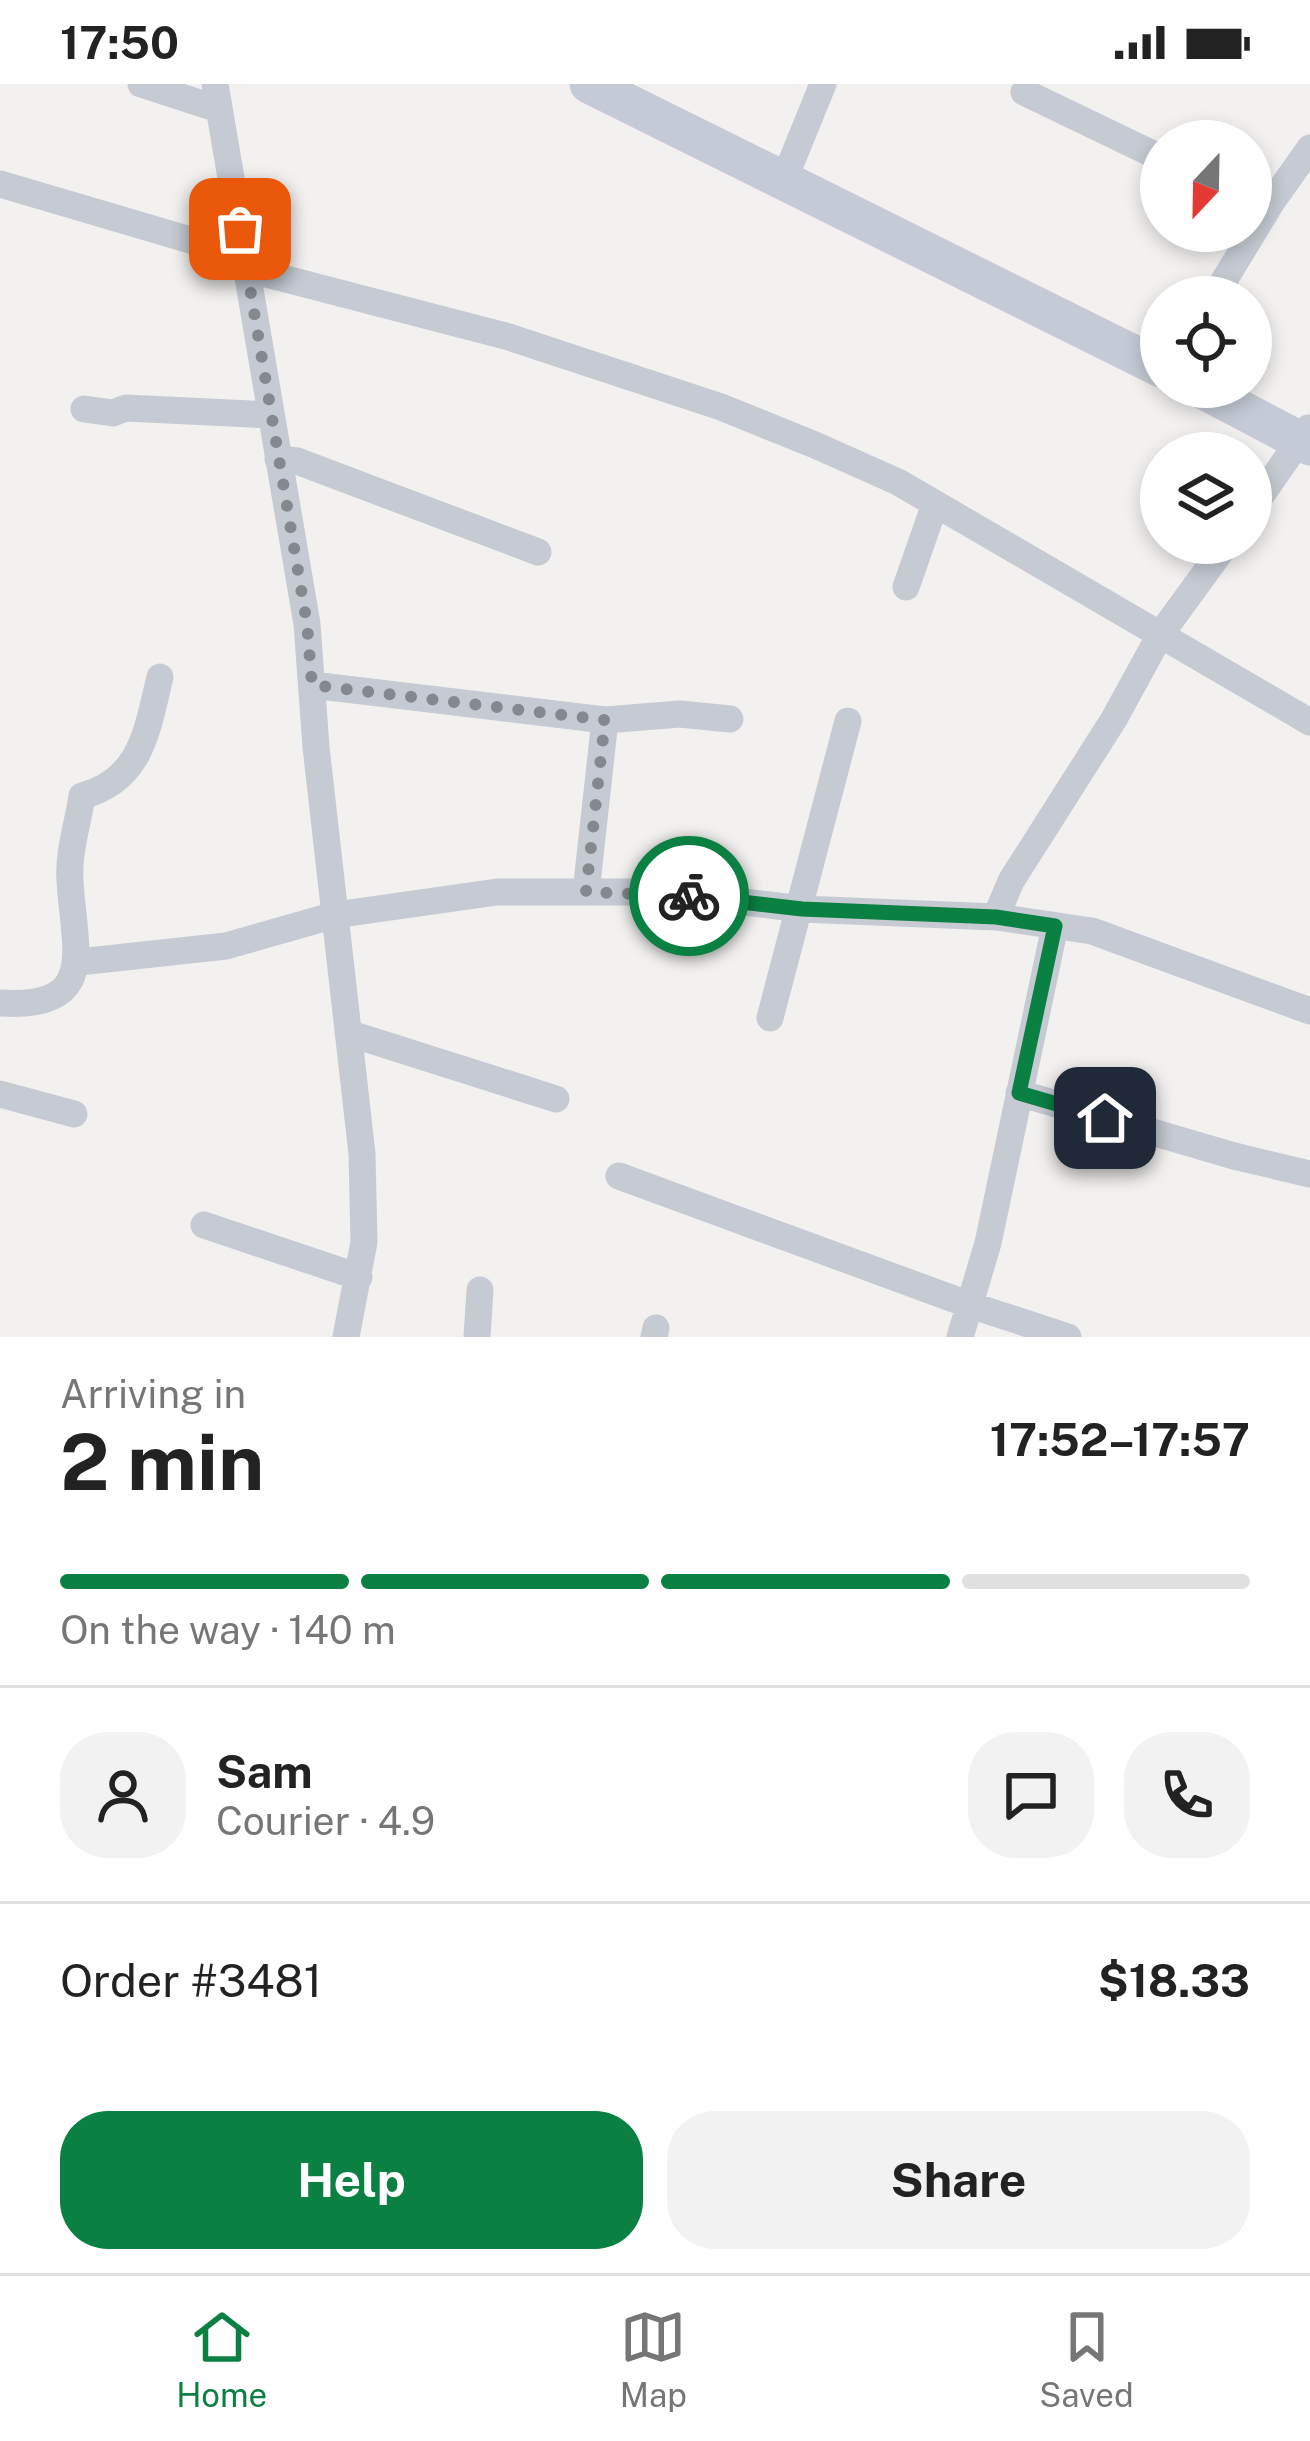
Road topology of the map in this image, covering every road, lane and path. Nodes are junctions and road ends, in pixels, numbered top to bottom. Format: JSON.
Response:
{"nodes":[{"id":1,"x":141,"y":84,"type":"edge"},
{"id":2,"x":823,"y":84,"type":"edge"},
{"id":3,"x":607,"y":88,"type":"edge"},
{"id":4,"x":1024,"y":92,"type":"dead end"},
{"id":5,"x":217,"y":96,"type":"edge"},
{"id":6,"x":1140,"y":148,"type":"edge"},
{"id":7,"x":1310,"y":148,"type":"edge"},
{"id":8,"x":784,"y":181,"type":"junction"},
{"id":9,"x":0,"y":184,"type":"edge"},
{"id":10,"x":1272,"y":197,"type":"edge"},
{"id":11,"x":247,"y":269,"type":"junction"},
{"id":12,"x":1140,"y":358,"type":"edge"},
{"id":13,"x":1244,"y":408,"type":"edge"},
{"id":14,"x":84,"y":409,"type":"dead end"},
{"id":15,"x":271,"y":415,"type":"junction"},
{"id":16,"x":1307,"y":437,"type":"edge"},
{"id":17,"x":278,"y":459,"type":"junction"},
{"id":18,"x":1272,"y":482,"type":"edge"},
{"id":19,"x":934,"y":504,"type":"junction"},
{"id":20,"x":538,"y":552,"type":"dead end"},
{"id":21,"x":1212,"y":564,"type":"edge"},
{"id":22,"x":906,"y":587,"type":"dead end"},
{"id":23,"x":1160,"y":635,"type":"junction"},
{"id":24,"x":160,"y":677,"type":"dead end"},
{"id":25,"x":312,"y":685,"type":"junction"},
{"id":26,"x":730,"y":719,"type":"dead end"},
{"id":27,"x":605,"y":720,"type":"junction"},
{"id":28,"x":848,"y":721,"type":"dead end"},
{"id":29,"x":1310,"y":722,"type":"edge"},
{"id":30,"x":586,"y":892,"type":"junction"},
{"id":31,"x":796,"y":908,"type":"junction"},
{"id":32,"x":335,"y":914,"type":"junction"},
{"id":33,"x":996,"y":917,"type":"junction"},
{"id":34,"x":1055,"y":926,"type":"junction"},
{"id":35,"x":79,"y":962,"type":"junction"},
{"id":36,"x":0,"y":1003,"type":"edge"},
{"id":37,"x":1310,"y":1011,"type":"edge"},
{"id":38,"x":770,"y":1018,"type":"dead end"},
{"id":39,"x":348,"y":1033,"type":"junction"},
{"id":40,"x":1019,"y":1093,"type":"junction"},
{"id":41,"x":0,"y":1094,"type":"edge"},
{"id":42,"x":556,"y":1100,"type":"dead end"},
{"id":43,"x":74,"y":1114,"type":"dead end"},
{"id":44,"x":1310,"y":1174,"type":"edge"},
{"id":45,"x":620,"y":1176,"type":"dead end"},
{"id":46,"x":203,"y":1225,"type":"dead end"},
{"id":47,"x":359,"y":1276,"type":"junction"},
{"id":48,"x":480,"y":1290,"type":"dead end"},
{"id":49,"x":970,"y":1305,"type":"junction"},
{"id":50,"x":346,"y":1337,"type":"edge"},
{"id":51,"x":477,"y":1337,"type":"edge"},
{"id":52,"x":961,"y":1337,"type":"edge"},
{"id":53,"x":1068,"y":1337,"type":"edge"}],
"edges":[{"from":1,"to":5,"type":"street"},
{"from":2,"to":8,"type":"street"},
{"from":3,"to":8,"type":"street"},
{"from":4,"to":6,"type":"street"},
{"from":5,"to":11,"type":"street"},
{"from":7,"to":10,"type":"street"},
{"from":8,"to":12,"type":"street"},
{"from":9,"to":11,"type":"street"},
{"from":11,"to":15,"type":"street"},
{"from":11,"to":19,"type":"street"},
{"from":13,"to":16,"type":"street"},
{"from":14,"to":15,"type":"street"},
{"from":15,"to":17,"type":"street"},
{"from":16,"to":18,"type":"street"},
{"from":17,"to":20,"type":"street"},
{"from":17,"to":25,"type":"street"},
{"from":19,"to":22,"type":"street"},
{"from":19,"to":23,"type":"street"},
{"from":21,"to":23,"type":"street"},
{"from":23,"to":29,"type":"street"},
{"from":23,"to":33,"type":"street"},
{"from":24,"to":35,"type":"street"},
{"from":25,"to":27,"type":"street"},
{"from":25,"to":32,"type":"street"},
{"from":26,"to":27,"type":"street"},
{"from":27,"to":30,"type":"street"},
{"from":28,"to":31,"type":"street"},
{"from":30,"to":31,"type":"street"},
{"from":30,"to":32,"type":"street"},
{"from":31,"to":33,"type":"street"},
{"from":31,"to":38,"type":"street"},
{"from":32,"to":35,"type":"street"},
{"from":32,"to":39,"type":"street"},
{"from":33,"to":34,"type":"street"},
{"from":34,"to":37,"type":"street"},
{"from":34,"to":40,"type":"street"},
{"from":35,"to":36,"type":"street"},
{"from":39,"to":42,"type":"street"},
{"from":39,"to":47,"type":"street"},
{"from":40,"to":44,"type":"street"},
{"from":40,"to":49,"type":"street"},
{"from":41,"to":43,"type":"street"},
{"from":45,"to":49,"type":"street"},
{"from":46,"to":47,"type":"street"},
{"from":47,"to":50,"type":"street"},
{"from":48,"to":51,"type":"street"},
{"from":49,"to":52,"type":"street"},
{"from":49,"to":53,"type":"street"}]}
